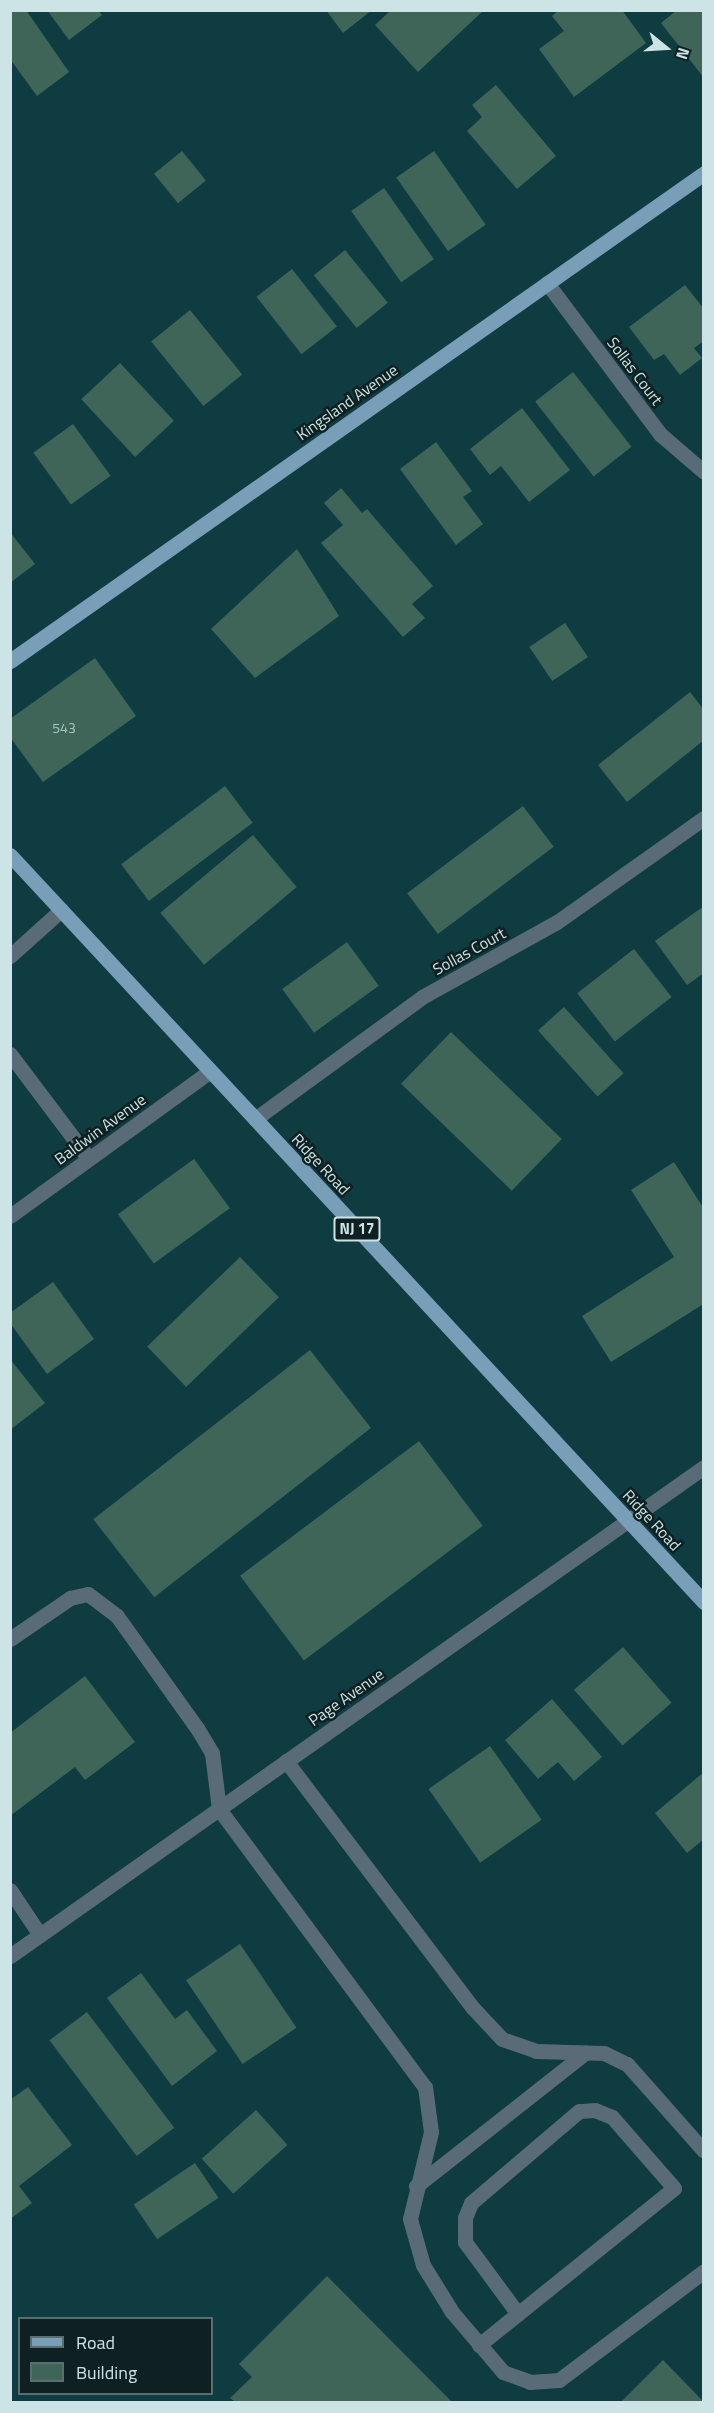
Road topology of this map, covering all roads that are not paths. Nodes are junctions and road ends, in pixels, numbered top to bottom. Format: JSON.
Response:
{"nodes":[{"id":1,"x":704,"y":173,"type":"edge"},
{"id":2,"x":547,"y":283,"type":"junction"},
{"id":3,"x":704,"y":472,"type":"edge"},
{"id":4,"x":10,"y":661,"type":"edge"},
{"id":5,"x":704,"y":818,"type":"edge"},
{"id":6,"x":10,"y":855,"type":"edge"},
{"id":7,"x":61,"y":910,"type":"junction"},
{"id":8,"x":10,"y":956,"type":"edge"},
{"id":9,"x":10,"y":1054,"type":"edge"},
{"id":10,"x":210,"y":1071,"type":"junction"},
{"id":11,"x":255,"y":1119,"type":"junction"},
{"id":12,"x":89,"y":1159,"type":"junction"},
{"id":13,"x":10,"y":1216,"type":"edge"},
{"id":14,"x":704,"y":1467,"type":"edge"},
{"id":15,"x":628,"y":1521,"type":"junction"},
{"id":16,"x":704,"y":1602,"type":"edge"},
{"id":17,"x":10,"y":1639,"type":"edge"},
{"id":18,"x":286,"y":1761,"type":"junction"},
{"id":19,"x":219,"y":1809,"type":"junction"},
{"id":20,"x":10,"y":1890,"type":"edge"},
{"id":21,"x":40,"y":1935,"type":"junction"},
{"id":22,"x":10,"y":1956,"type":"edge"},
{"id":23,"x":586,"y":2052,"type":"junction"},
{"id":24,"x":704,"y":2151,"type":"edge"},
{"id":25,"x":416,"y":2186,"type":"junction"},
{"id":26,"x":704,"y":2271,"type":"edge"},
{"id":27,"x":518,"y":2314,"type":"junction"},
{"id":28,"x":479,"y":2344,"type":"junction"}],
"edges":[{"from":1,"to":2,"type":"main road","name":"Kingsland Avenue"},
{"from":2,"to":3,"type":"street","name":"Sollas Court"},
{"from":2,"to":4,"type":"main road","name":"Kingsland Avenue"},
{"from":5,"to":11,"type":"street","name":"Sollas Court"},
{"from":6,"to":7,"type":"main road","name":"Ridge Road","number":"NJ 17"},
{"from":7,"to":8,"type":"street"},
{"from":7,"to":10,"type":"main road","name":"Ridge Road","number":"NJ 17"},
{"from":9,"to":12,"type":"street"},
{"from":10,"to":11,"type":"main road","name":"Ridge Road","number":"NJ 17"},
{"from":10,"to":12,"type":"street","name":"Baldwin Avenue"},
{"from":11,"to":15,"type":"main road","name":"Ridge Road","number":"NJ 17"},
{"from":12,"to":13,"type":"street","name":"Baldwin Avenue"},
{"from":14,"to":15,"type":"street","name":"Page Avenue"},
{"from":15,"to":16,"type":"main road","name":"Ridge Road","number":"NJ 17"},
{"from":15,"to":18,"type":"street","name":"Page Avenue"},
{"from":17,"to":19,"type":"street"},
{"from":18,"to":19,"type":"street","name":"Page Avenue"},
{"from":18,"to":23,"type":"street"},
{"from":19,"to":21,"type":"street","name":"Page Avenue"},
{"from":19,"to":25,"type":"street"},
{"from":20,"to":21,"type":"street"},
{"from":21,"to":22,"type":"street","name":"Page Avenue"},
{"from":23,"to":24,"type":"street"},
{"from":23,"to":25,"type":"street"},
{"from":25,"to":28,"type":"street"},
{"from":26,"to":28,"type":"street"},
{"from":27,"to":27,"type":"street"},
{"from":27,"to":28,"type":"street"}]}
